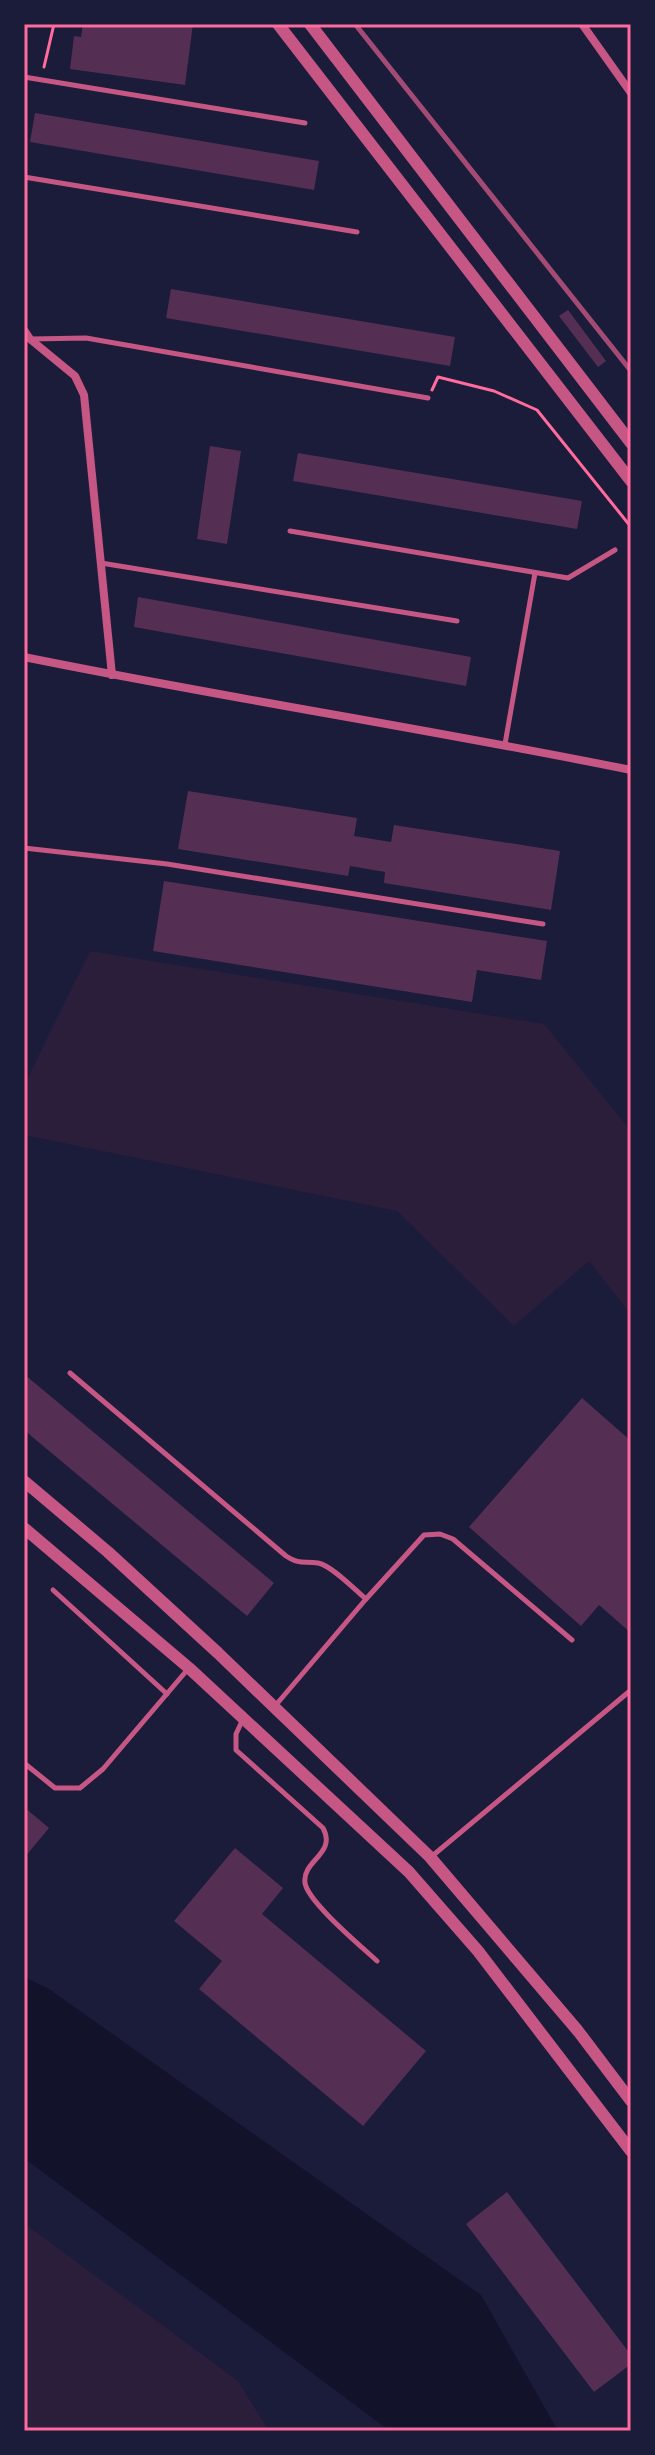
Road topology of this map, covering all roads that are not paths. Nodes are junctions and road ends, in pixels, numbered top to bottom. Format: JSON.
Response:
{"nodes":[{"id":1,"x":278,"y":24,"type":"edge"},
{"id":2,"x":310,"y":24,"type":"edge"},
{"id":3,"x":582,"y":24,"type":"edge"},
{"id":4,"x":24,"y":77,"type":"edge"},
{"id":5,"x":631,"y":93,"type":"edge"},
{"id":6,"x":305,"y":123,"type":"dead end"},
{"id":7,"x":24,"y":177,"type":"edge"},
{"id":8,"x":357,"y":232,"type":"dead end"},
{"id":9,"x":24,"y":330,"type":"edge"},
{"id":10,"x":30,"y":339,"type":"junction"},
{"id":11,"x":428,"y":398,"type":"road end"},
{"id":12,"x":631,"y":443,"type":"edge"},
{"id":13,"x":631,"y":481,"type":"edge"},
{"id":14,"x":290,"y":531,"type":"dead end"},
{"id":15,"x":615,"y":550,"type":"dead end"},
{"id":16,"x":101,"y":563,"type":"junction"},
{"id":17,"x":535,"y":573,"type":"junction"},
{"id":18,"x":457,"y":621,"type":"dead end"},
{"id":19,"x":24,"y":657,"type":"edge"},
{"id":20,"x":112,"y":675,"type":"junction"},
{"id":21,"x":505,"y":744,"type":"junction"},
{"id":22,"x":631,"y":770,"type":"edge"},
{"id":23,"x":24,"y":848,"type":"edge"},
{"id":24,"x":543,"y":924,"type":"dead end"},
{"id":25,"x":70,"y":1373,"type":"dead end"},
{"id":26,"x":24,"y":1481,"type":"edge"},
{"id":27,"x":24,"y":1528,"type":"edge"},
{"id":28,"x":53,"y":1590,"type":"dead end"},
{"id":29,"x":366,"y":1599,"type":"junction"},
{"id":30,"x":572,"y":1640,"type":"dead end"},
{"id":31,"x":189,"y":1668,"type":"junction"},
{"id":32,"x":631,"y":1690,"type":"edge"},
{"id":33,"x":167,"y":1694,"type":"junction"},
{"id":34,"x":275,"y":1707,"type":"junction"},
{"id":35,"x":243,"y":1718,"type":"junction"},
{"id":36,"x":24,"y":1763,"type":"edge"},
{"id":37,"x":430,"y":1857,"type":"junction"},
{"id":38,"x":377,"y":1961,"type":"dead end"},
{"id":39,"x":631,"y":2101,"type":"edge"},
{"id":40,"x":631,"y":2151,"type":"edge"}],
"edges":[{"from":1,"to":13,"type":"street"},
{"from":2,"to":12,"type":"street"},
{"from":3,"to":5,"type":"street"},
{"from":4,"to":6,"type":"lane"},
{"from":7,"to":8,"type":"lane"},
{"from":9,"to":10,"type":"street"},
{"from":10,"to":11,"type":"lane"},
{"from":10,"to":16,"type":"street"},
{"from":14,"to":17,"type":"lane"},
{"from":15,"to":17,"type":"lane"},
{"from":16,"to":18,"type":"lane"},
{"from":16,"to":20,"type":"street"},
{"from":17,"to":21,"type":"lane"},
{"from":19,"to":20,"type":"street"},
{"from":20,"to":21,"type":"street"},
{"from":21,"to":22,"type":"street"},
{"from":23,"to":24,"type":"lane"},
{"from":25,"to":29,"type":"lane"},
{"from":26,"to":34,"type":"street"},
{"from":27,"to":31,"type":"street"},
{"from":28,"to":33,"type":"lane"},
{"from":29,"to":30,"type":"lane"},
{"from":29,"to":34,"type":"lane"},
{"from":31,"to":33,"type":"lane"},
{"from":31,"to":35,"type":"street"},
{"from":32,"to":37,"type":"lane"},
{"from":33,"to":36,"type":"lane"},
{"from":34,"to":37,"type":"street"},
{"from":35,"to":38,"type":"lane"},
{"from":35,"to":40,"type":"street"},
{"from":37,"to":39,"type":"street"}]}
